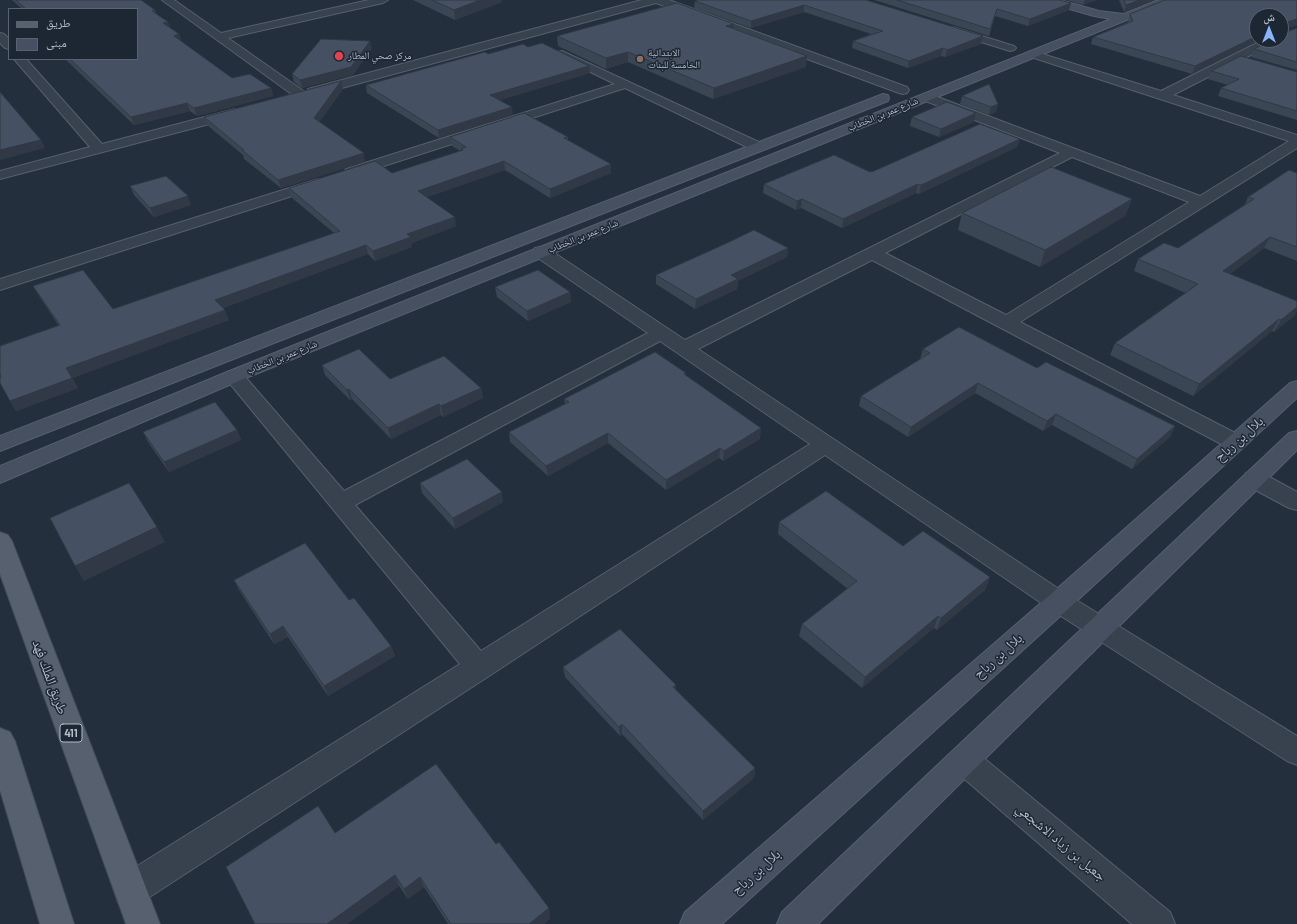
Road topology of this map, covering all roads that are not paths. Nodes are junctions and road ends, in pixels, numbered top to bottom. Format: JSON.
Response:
{"nodes":[{"id":1,"x":167,"y":0,"type":"edge"},
{"id":2,"x":383,"y":0,"type":"edge"},
{"id":3,"x":654,"y":0,"type":"edge"},
{"id":4,"x":659,"y":0,"type":"edge"},
{"id":5,"x":1049,"y":0,"type":"edge"},
{"id":6,"x":1081,"y":0,"type":"edge"},
{"id":7,"x":1134,"y":0,"type":"edge"},
{"id":8,"x":1167,"y":0,"type":"edge"},
{"id":9,"x":1105,"y":11,"type":"junction"},
{"id":10,"x":1126,"y":17,"type":"junction"},
{"id":11,"x":942,"y":26,"type":"edge"},
{"id":12,"x":523,"y":35,"type":"junction"},
{"id":13,"x":0,"y":36,"type":"edge"},
{"id":14,"x":219,"y":37,"type":"junction"},
{"id":15,"x":537,"y":42,"type":"dead end"},
{"id":16,"x":8,"y":45,"type":"edge"},
{"id":17,"x":550,"y":48,"type":"edge"},
{"id":18,"x":1010,"y":48,"type":"junction"},
{"id":19,"x":1256,"y":48,"type":"edge"},
{"id":20,"x":1032,"y":54,"type":"junction"},
{"id":21,"x":1236,"y":58,"type":"junction"},
{"id":22,"x":21,"y":60,"type":"edge"},
{"id":23,"x":1251,"y":63,"type":"edge"},
{"id":24,"x":626,"y":84,"type":"junction"},
{"id":25,"x":903,"y":90,"type":"junction"},
{"id":26,"x":301,"y":95,"type":"junction"},
{"id":27,"x":1162,"y":96,"type":"junction"},
{"id":28,"x":927,"y":97,"type":"junction"},
{"id":29,"x":286,"y":99,"type":"edge"},
{"id":30,"x":248,"y":109,"type":"edge"},
{"id":31,"x":1297,"y":139,"type":"edge"},
{"id":32,"x":1297,"y":142,"type":"edge"},
{"id":33,"x":758,"y":147,"type":"junction"},
{"id":34,"x":99,"y":149,"type":"junction"},
{"id":35,"x":1072,"y":152,"type":"junction"},
{"id":36,"x":0,"y":175,"type":"edge"},
{"id":37,"x":1202,"y":202,"type":"junction"},
{"id":38,"x":541,"y":252,"type":"junction"},
{"id":39,"x":872,"y":253,"type":"junction"},
{"id":40,"x":0,"y":285,"type":"edge"},
{"id":41,"x":1006,"y":323,"type":"junction"},
{"id":42,"x":662,"y":334,"type":"junction"},
{"id":43,"x":684,"y":348,"type":"junction"},
{"id":44,"x":234,"y":376,"type":"junction"},
{"id":45,"x":1297,"y":387,"type":"edge"},
{"id":46,"x":1297,"y":438,"type":"edge"},
{"id":47,"x":1235,"y":442,"type":"junction"},
{"id":48,"x":0,"y":444,"type":"edge"},
{"id":49,"x":826,"y":444,"type":"junction"},
{"id":50,"x":0,"y":475,"type":"edge"},
{"id":51,"x":1254,"y":479,"type":"junction"},
{"id":52,"x":1297,"y":502,"type":"edge"},
{"id":53,"x":340,"y":503,"type":"junction"},
{"id":54,"x":0,"y":541,"type":"edge"},
{"id":55,"x":1059,"y":602,"type":"junction"},
{"id":56,"x":1100,"y":628,"type":"junction"},
{"id":57,"x":479,"y":668,"type":"junction"},
{"id":58,"x":0,"y":741,"type":"edge"},
{"id":59,"x":1297,"y":752,"type":"edge"},
{"id":60,"x":964,"y":760,"type":"junction"},
{"id":61,"x":130,"y":890,"type":"junction"},
{"id":62,"x":57,"y":924,"type":"edge"},
{"id":63,"x":144,"y":924,"type":"edge"},
{"id":64,"x":697,"y":924,"type":"edge"},
{"id":65,"x":794,"y":924,"type":"edge"},
{"id":66,"x":1158,"y":924,"type":"edge"}],
"edges":[{"from":1,"to":14,"type":"street"},
{"from":2,"to":14,"type":"street"},
{"from":3,"to":12,"type":"street"},
{"from":4,"to":25,"type":"street"},
{"from":5,"to":9,"type":"street"},
{"from":6,"to":9,"type":"street"},
{"from":7,"to":9,"type":"street","name":"شارع عمر بن الخطاب"},
{"from":8,"to":10,"type":"street","name":"شارع عمر بن الخطاب"},
{"from":9,"to":10,"type":"street"},
{"from":9,"to":10,"type":"street"},
{"from":9,"to":18,"type":"street","name":"شارع عمر بن الخطاب"},
{"from":10,"to":20,"type":"street","name":"شارع عمر بن الخطاب"},
{"from":11,"to":18,"type":"street"},
{"from":12,"to":15,"type":"street"},
{"from":12,"to":26,"type":"street"},
{"from":13,"to":16,"type":"street"},
{"from":14,"to":26,"type":"street"},
{"from":17,"to":24,"type":"street"},
{"from":18,"to":25,"type":"street","name":"شارع عمر بن الخطاب"},
{"from":19,"to":21,"type":"street"},
{"from":20,"to":27,"type":"street"},
{"from":20,"to":28,"type":"street","name":"شارع عمر بن الخطاب"},
{"from":21,"to":23,"type":"street"},
{"from":21,"to":27,"type":"street"},
{"from":22,"to":34,"type":"street"},
{"from":24,"to":33,"type":"street"},
{"from":24,"to":40,"type":"street"},
{"from":25,"to":33,"type":"street","name":"شارع عمر بن الخطاب"},
{"from":26,"to":29,"type":"street"},
{"from":27,"to":31,"type":"street"},
{"from":28,"to":35,"type":"street"},
{"from":28,"to":38,"type":"street","name":"شارع عمر بن الخطاب"},
{"from":30,"to":34,"type":"street"},
{"from":32,"to":37,"type":"street"},
{"from":33,"to":48,"type":"street","name":"شارع عمر بن الخطاب"},
{"from":34,"to":36,"type":"street"},
{"from":35,"to":37,"type":"street"},
{"from":35,"to":39,"type":"street"},
{"from":37,"to":41,"type":"street"},
{"from":38,"to":42,"type":"street"},
{"from":38,"to":44,"type":"street","name":"شارع عمر بن الخطاب"},
{"from":39,"to":41,"type":"street"},
{"from":39,"to":43,"type":"street"},
{"from":41,"to":47,"type":"street"},
{"from":42,"to":43,"type":"street"},
{"from":42,"to":53,"type":"street"},
{"from":43,"to":49,"type":"street"},
{"from":44,"to":50,"type":"street","name":"شارع عمر بن الخطاب"},
{"from":44,"to":53,"type":"street"},
{"from":45,"to":47,"type":"street","name":"بلال بن رباح"},
{"from":46,"to":51,"type":"street"},
{"from":47,"to":55,"type":"street","name":"بلال بن رباح"},
{"from":49,"to":55,"type":"street"},
{"from":49,"to":57,"type":"street"},
{"from":51,"to":52,"type":"street"},
{"from":51,"to":56,"type":"street"},
{"from":53,"to":57,"type":"street"},
{"from":54,"to":61,"type":"main road","name":"طريق الملك فهد","number":"411"},
{"from":55,"to":56,"type":"street"},
{"from":55,"to":64,"type":"street","name":"بلال بن رباح"},
{"from":56,"to":59,"type":"street"},
{"from":56,"to":60,"type":"street"},
{"from":57,"to":61,"type":"street"},
{"from":58,"to":62,"type":"main road"},
{"from":60,"to":65,"type":"street"},
{"from":60,"to":66,"type":"street","name":"جعيل بن زياد الاشجعي"},
{"from":61,"to":63,"type":"main road","name":"طريق الملك فهد","number":"411"}]}
